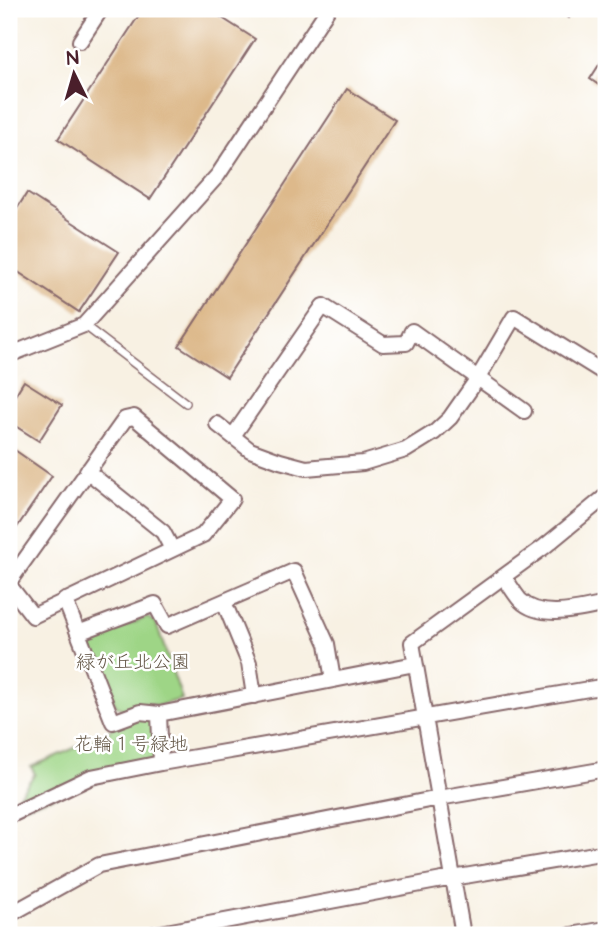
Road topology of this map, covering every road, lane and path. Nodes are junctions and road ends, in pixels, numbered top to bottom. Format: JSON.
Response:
{"nodes":[{"id":1,"x":101,"y":9,"type":"edge"},
{"id":2,"x":322,"y":11,"type":"edge"},
{"id":3,"x":80,"y":41,"type":"dead end"},
{"id":4,"x":84,"y":325,"type":"junction"},
{"id":5,"x":9,"y":355,"type":"edge"},
{"id":6,"x":606,"y":373,"type":"edge"},
{"id":7,"x":478,"y":378,"type":"junction"},
{"id":8,"x":186,"y":403,"type":"dead end"},
{"id":9,"x":524,"y":411,"type":"dead end"},
{"id":10,"x":217,"y":424,"type":"dead end"},
{"id":11,"x":233,"y":436,"type":"junction"},
{"id":12,"x":88,"y":471,"type":"junction"},
{"id":13,"x":606,"y":496,"type":"edge"},
{"id":14,"x":172,"y":549,"type":"junction"},
{"id":15,"x":504,"y":577,"type":"junction"},
{"id":16,"x":9,"y":583,"type":"edge"},
{"id":17,"x":65,"y":600,"type":"junction"},
{"id":18,"x":224,"y":602,"type":"junction"},
{"id":19,"x":606,"y":604,"type":"edge"},
{"id":20,"x":78,"y":633,"type":"junction"},
{"id":21,"x":415,"y":664,"type":"junction"},
{"id":22,"x":333,"y":680,"type":"junction"},
{"id":23,"x":606,"y":686,"type":"edge"},
{"id":24,"x":254,"y":696,"type":"junction"},
{"id":25,"x":159,"y":714,"type":"junction"},
{"id":26,"x":425,"y":717,"type":"junction"},
{"id":27,"x":161,"y":763,"type":"junction"},
{"id":28,"x":606,"y":769,"type":"edge"},
{"id":29,"x":439,"y":798,"type":"junction"},
{"id":30,"x":9,"y":816,"type":"edge"},
{"id":31,"x":606,"y":852,"type":"edge"},
{"id":32,"x":453,"y":878,"type":"junction"},
{"id":33,"x":9,"y":915,"type":"edge"},
{"id":34,"x":606,"y":929,"type":"edge"},
{"id":35,"x":150,"y":935,"type":"edge"},
{"id":36,"x":463,"y":935,"type":"edge"},
{"id":37,"x":571,"y":935,"type":"edge"}],
"edges":[{"from":1,"to":3,"type":"street"},
{"from":2,"to":4,"type":"street"},
{"from":4,"to":5,"type":"street"},
{"from":4,"to":8,"type":"lane"},
{"from":6,"to":7,"type":"street"},
{"from":7,"to":9,"type":"street"},
{"from":7,"to":11,"type":"street"},
{"from":7,"to":11,"type":"street"},
{"from":10,"to":11,"type":"street"},
{"from":12,"to":14,"type":"street"},
{"from":12,"to":14,"type":"street"},
{"from":12,"to":16,"type":"street"},
{"from":13,"to":15,"type":"street"},
{"from":14,"to":17,"type":"street"},
{"from":15,"to":19,"type":"street"},
{"from":15,"to":21,"type":"street"},
{"from":16,"to":17,"type":"street"},
{"from":17,"to":20,"type":"street"},
{"from":18,"to":20,"type":"street"},
{"from":18,"to":22,"type":"street"},
{"from":18,"to":24,"type":"street"},
{"from":20,"to":25,"type":"street"},
{"from":21,"to":22,"type":"street"},
{"from":21,"to":26,"type":"street"},
{"from":22,"to":24,"type":"street"},
{"from":23,"to":26,"type":"street"},
{"from":24,"to":25,"type":"street"},
{"from":25,"to":27,"type":"street"},
{"from":26,"to":27,"type":"street"},
{"from":26,"to":29,"type":"street"},
{"from":27,"to":30,"type":"street"},
{"from":28,"to":29,"type":"street"},
{"from":29,"to":32,"type":"street"},
{"from":29,"to":33,"type":"street"},
{"from":31,"to":32,"type":"street"},
{"from":32,"to":35,"type":"street"},
{"from":32,"to":36,"type":"street"},
{"from":34,"to":37,"type":"street"}]}
